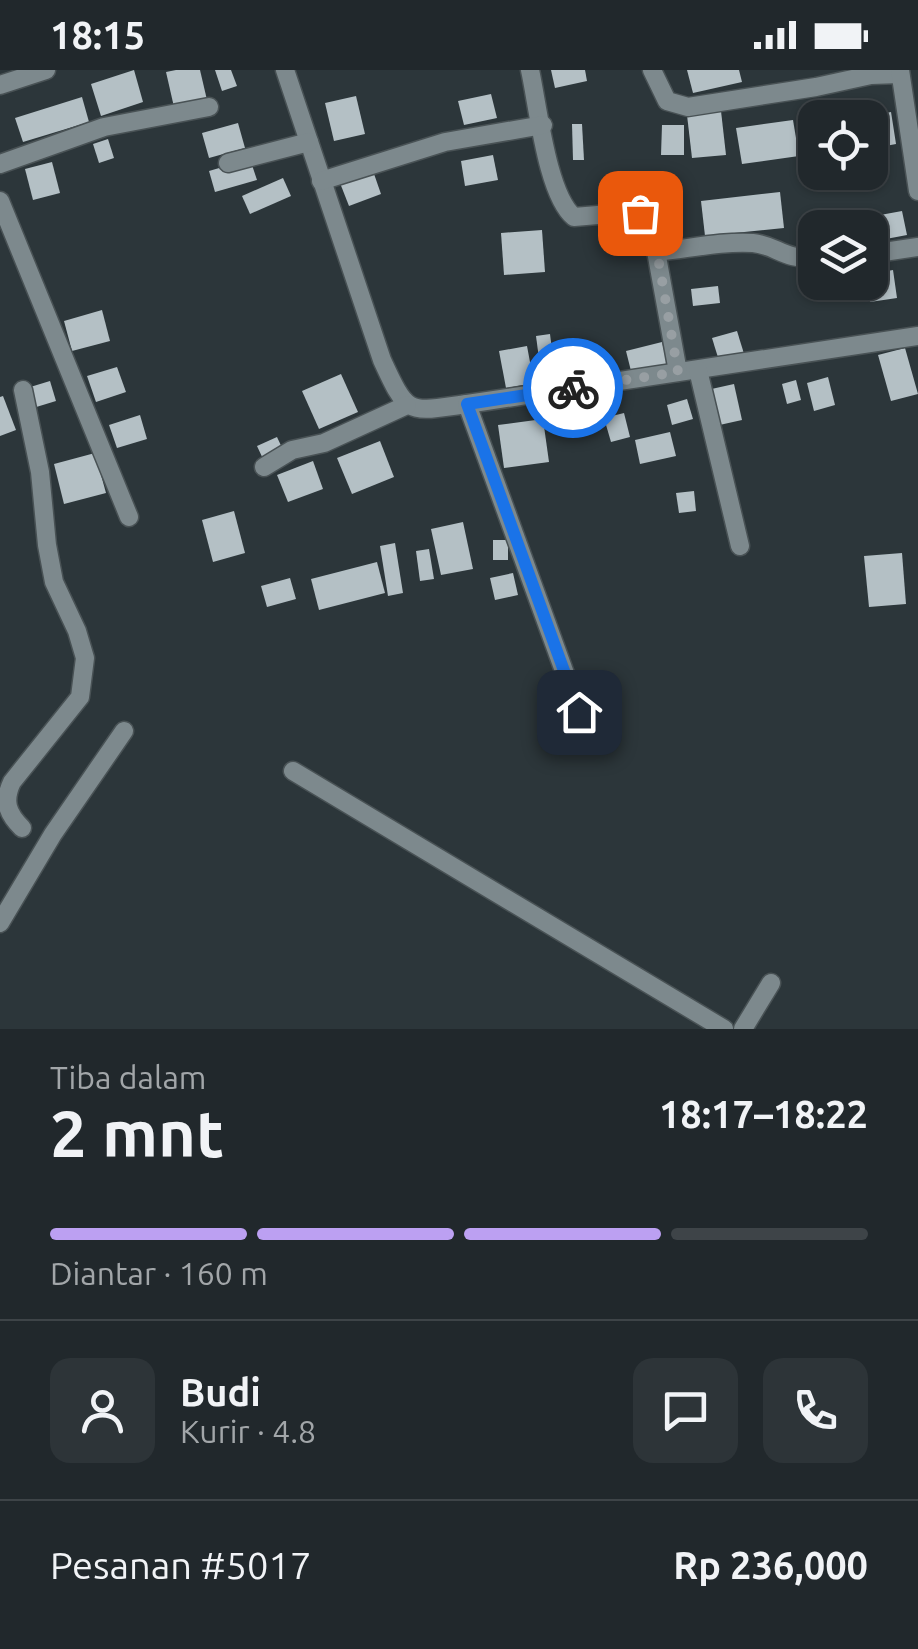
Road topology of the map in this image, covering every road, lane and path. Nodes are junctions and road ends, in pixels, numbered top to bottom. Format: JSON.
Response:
{"nodes":[{"id":1,"x":46,"y":70,"type":"edge"},
{"id":2,"x":285,"y":70,"type":"edge"},
{"id":3,"x":530,"y":70,"type":"edge"},
{"id":4,"x":652,"y":70,"type":"edge"},
{"id":5,"x":900,"y":72,"type":"edge"},
{"id":6,"x":0,"y":85,"type":"edge"},
{"id":7,"x":209,"y":107,"type":"dead end"},
{"id":8,"x":543,"y":125,"type":"junction"},
{"id":9,"x":308,"y":142,"type":"junction"},
{"id":10,"x":228,"y":162,"type":"dead end"},
{"id":11,"x":0,"y":164,"type":"edge"},
{"id":12,"x":321,"y":181,"type":"junction"},
{"id":13,"x":918,"y":191,"type":"edge"},
{"id":14,"x":0,"y":201,"type":"edge"},
{"id":15,"x":918,"y":247,"type":"edge"},
{"id":16,"x":888,"y":251,"type":"edge"},
{"id":17,"x":656,"y":252,"type":"junction"},
{"id":18,"x":798,"y":256,"type":"edge"},
{"id":19,"x":918,"y":336,"type":"edge"},
{"id":20,"x":698,"y":370,"type":"junction"},
{"id":21,"x":678,"y":372,"type":"junction"},
{"id":22,"x":23,"y":390,"type":"dead end"},
{"id":23,"x":467,"y":404,"type":"junction"},
{"id":24,"x":407,"y":405,"type":"junction"},
{"id":25,"x":264,"y":467,"type":"dead end"},
{"id":26,"x":129,"y":517,"type":"dead end"},
{"id":27,"x":740,"y":546,"type":"dead end"},
{"id":28,"x":579,"y":712,"type":"dead end"},
{"id":29,"x":124,"y":731,"type":"dead end"},
{"id":30,"x":293,"y":772,"type":"dead end"},
{"id":31,"x":0,"y":824,"type":"edge"},
{"id":32,"x":22,"y":828,"type":"junction"},
{"id":33,"x":53,"y":834,"type":"junction"},
{"id":34,"x":0,"y":923,"type":"edge"},
{"id":35,"x":771,"y":983,"type":"dead end"},
{"id":36,"x":724,"y":1029,"type":"edge"},
{"id":37,"x":744,"y":1029,"type":"edge"}],
"edges":[{"from":1,"to":6,"type":"street"},
{"from":2,"to":9,"type":"street"},
{"from":3,"to":8,"type":"street"},
{"from":4,"to":5,"type":"street"},
{"from":5,"to":13,"type":"street"},
{"from":7,"to":11,"type":"street"},
{"from":8,"to":12,"type":"street"},
{"from":8,"to":17,"type":"street"},
{"from":9,"to":10,"type":"street"},
{"from":9,"to":12,"type":"street"},
{"from":12,"to":24,"type":"street"},
{"from":14,"to":26,"type":"street"},
{"from":15,"to":16,"type":"street"},
{"from":17,"to":18,"type":"street"},
{"from":17,"to":21,"type":"street"},
{"from":19,"to":20,"type":"street"},
{"from":20,"to":21,"type":"street"},
{"from":20,"to":27,"type":"street"},
{"from":21,"to":23,"type":"street"},
{"from":22,"to":32,"type":"street"},
{"from":23,"to":24,"type":"street"},
{"from":23,"to":28,"type":"street"},
{"from":24,"to":25,"type":"street"},
{"from":29,"to":33,"type":"street"},
{"from":30,"to":36,"type":"street"},
{"from":31,"to":32,"type":"street"},
{"from":32,"to":33,"type":"street"},
{"from":33,"to":34,"type":"street"},
{"from":35,"to":37,"type":"street"}]}
